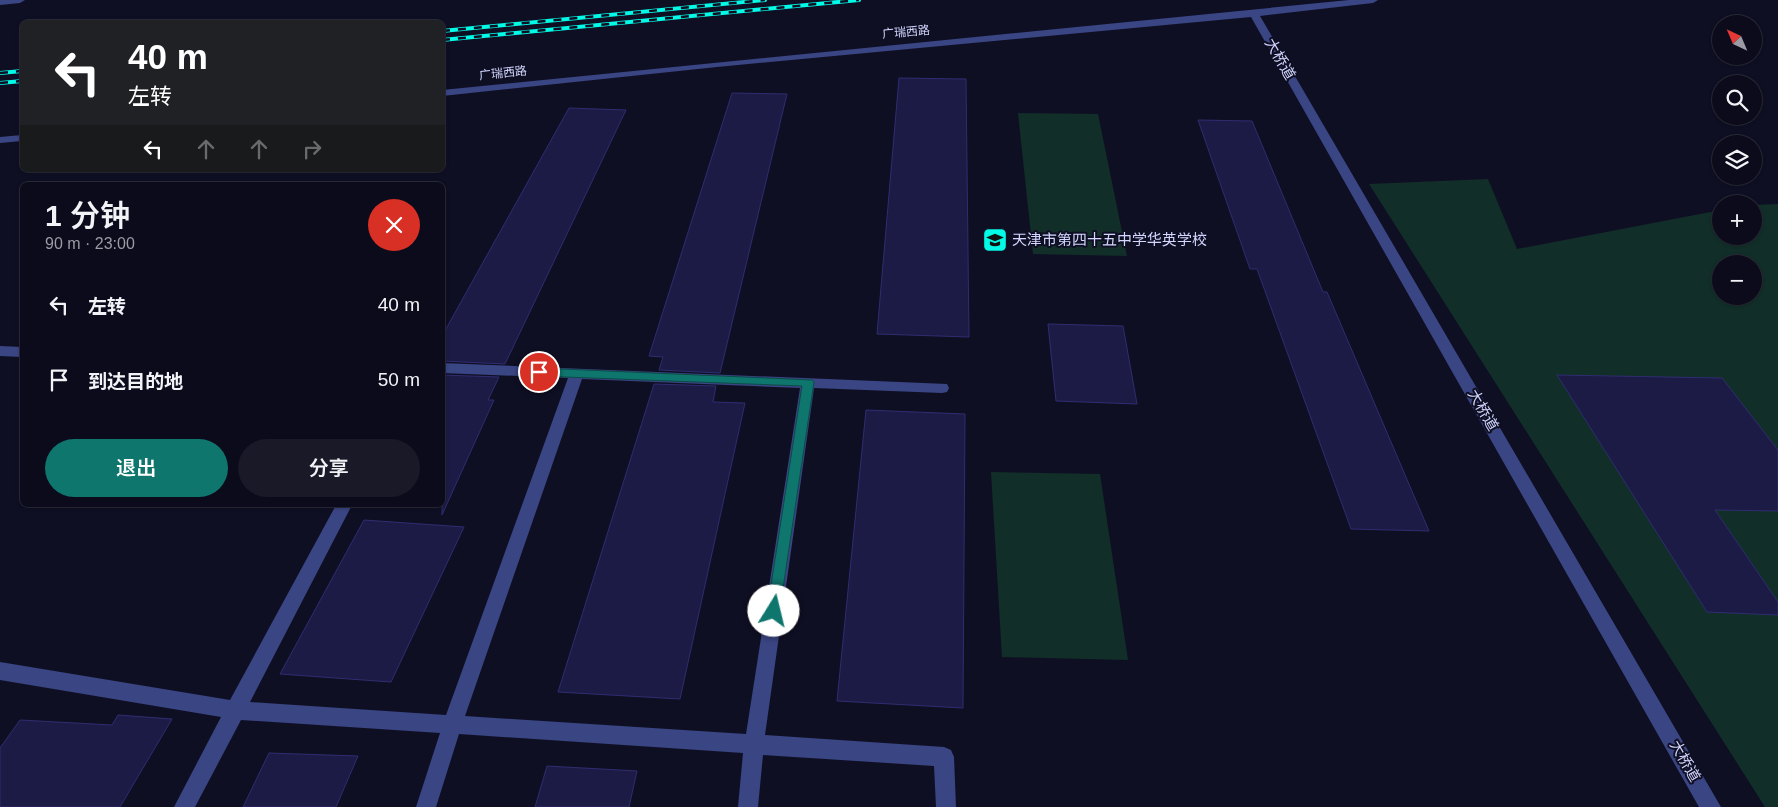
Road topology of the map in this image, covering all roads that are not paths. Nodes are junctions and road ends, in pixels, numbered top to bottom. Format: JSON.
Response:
{"nodes":[{"id":1,"x":20,"y":0,"type":"edge"},
{"id":2,"x":1373,"y":0,"type":"edge"},
{"id":3,"x":0,"y":2,"type":"edge"},
{"id":4,"x":1254,"y":14,"type":"junction"},
{"id":5,"x":445,"y":93,"type":"edge"},
{"id":6,"x":20,"y":138,"type":"edge"},
{"id":7,"x":0,"y":140,"type":"edge"},
{"id":8,"x":0,"y":351,"type":"edge"},
{"id":9,"x":20,"y":352,"type":"edge"},
{"id":10,"x":445,"y":368,"type":"edge"},
{"id":11,"x":578,"y":373,"type":"junction"},
{"id":12,"x":808,"y":382,"type":"junction"},
{"id":13,"x":942,"y":388,"type":"dead end"},
{"id":14,"x":343,"y":507,"type":"edge"},
{"id":15,"x":0,"y":671,"type":"edge"},
{"id":16,"x":235,"y":710,"type":"junction"},
{"id":17,"x":452,"y":724,"type":"junction"},
{"id":18,"x":754,"y":744,"type":"junction"},
{"id":19,"x":184,"y":807,"type":"edge"},
{"id":20,"x":426,"y":807,"type":"edge"},
{"id":21,"x":748,"y":807,"type":"edge"},
{"id":22,"x":946,"y":807,"type":"edge"},
{"id":23,"x":1711,"y":807,"type":"edge"}],
"edges":[{"from":1,"to":3,"type":"street"},
{"from":2,"to":4,"type":"street","name":"广瑞西路"},
{"from":4,"to":5,"type":"street","name":"广瑞西路"},
{"from":4,"to":23,"type":"street","name":"大桥道"},
{"from":6,"to":7,"type":"street"},
{"from":8,"to":9,"type":"street"},
{"from":10,"to":11,"type":"street"},
{"from":11,"to":12,"type":"street"},
{"from":11,"to":17,"type":"street"},
{"from":12,"to":13,"type":"street"},
{"from":12,"to":18,"type":"street"},
{"from":14,"to":16,"type":"street"},
{"from":15,"to":16,"type":"street"},
{"from":16,"to":17,"type":"street"},
{"from":16,"to":19,"type":"street"},
{"from":17,"to":18,"type":"street"},
{"from":17,"to":20,"type":"street"},
{"from":18,"to":21,"type":"street"},
{"from":18,"to":22,"type":"street"}]}
